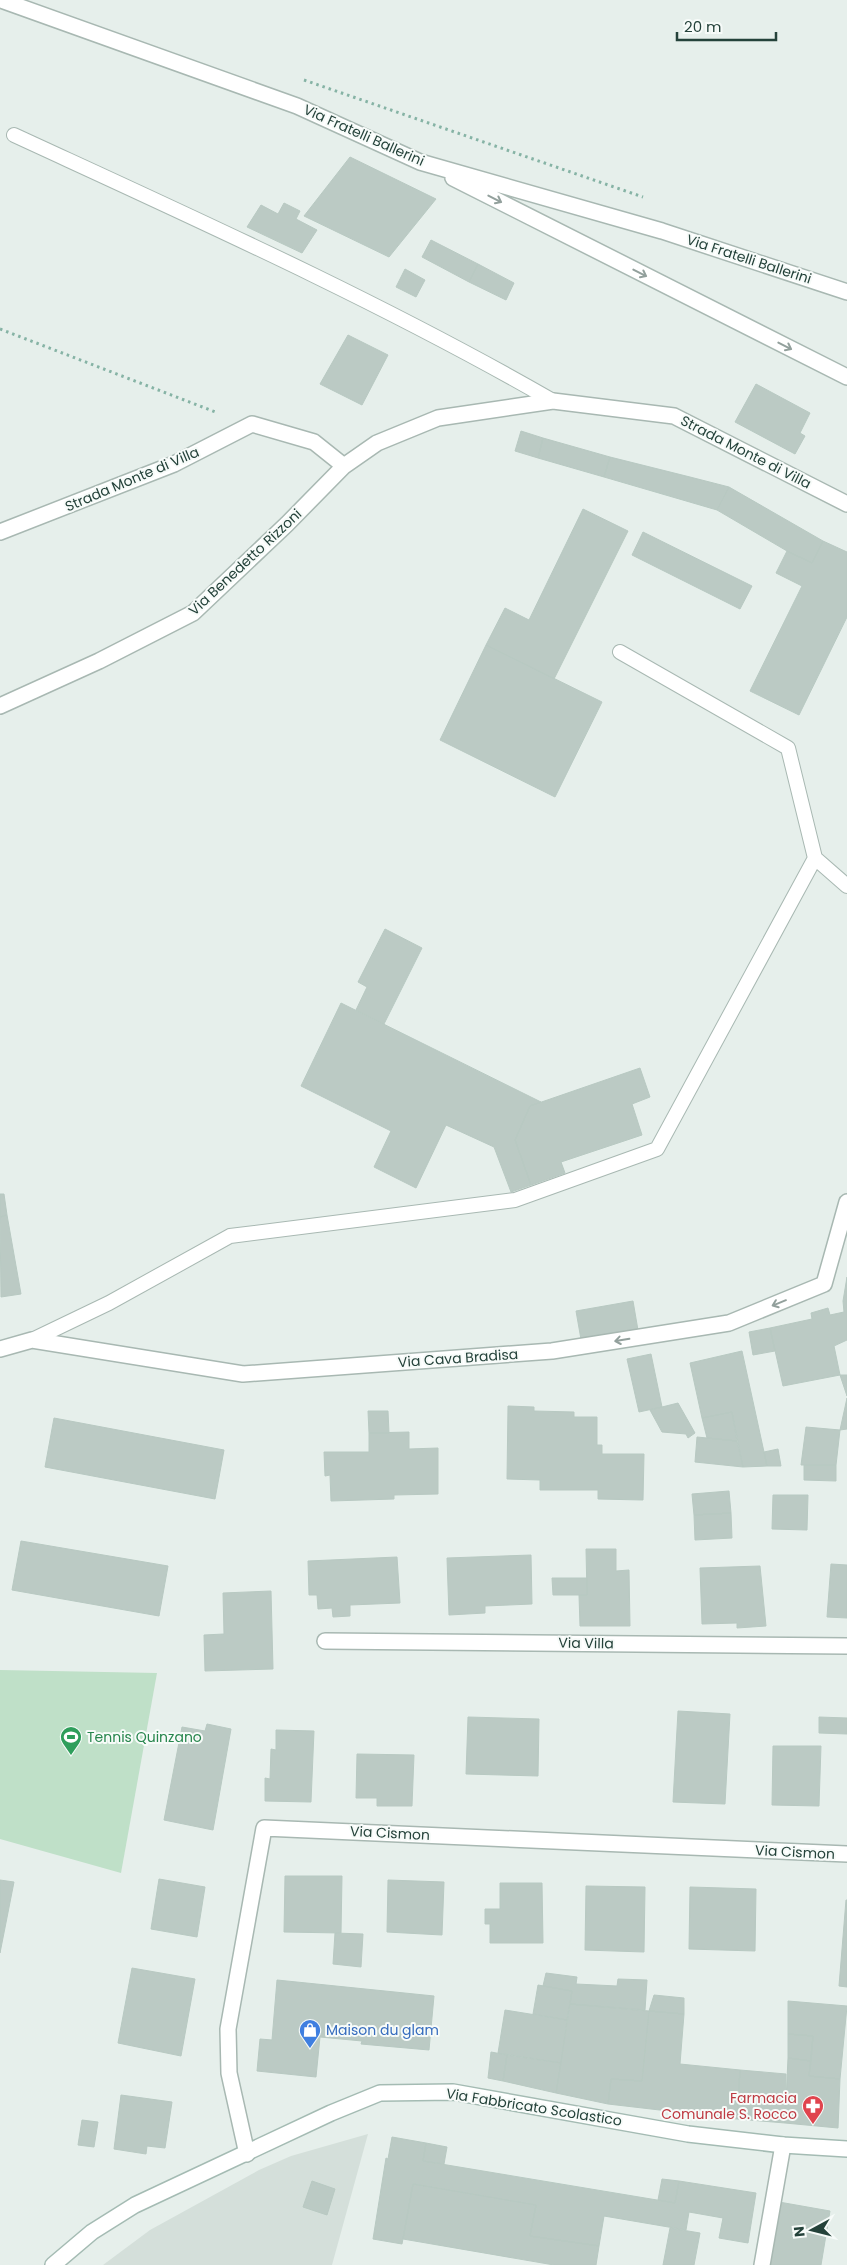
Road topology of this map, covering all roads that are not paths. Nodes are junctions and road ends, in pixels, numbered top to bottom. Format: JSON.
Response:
{"nodes":[{"id":1,"x":1,"y":0,"type":"edge"},
{"id":2,"x":14,"y":135,"type":"dead end"},
{"id":3,"x":420,"y":162,"type":"junction"},
{"id":4,"x":847,"y":292,"type":"edge"},
{"id":5,"x":847,"y":377,"type":"edge"},
{"id":6,"x":553,"y":401,"type":"junction"},
{"id":7,"x":344,"y":466,"type":"junction"},
{"id":8,"x":847,"y":504,"type":"edge"},
{"id":9,"x":0,"y":532,"type":"edge"},
{"id":10,"x":620,"y":652,"type":"dead end"},
{"id":11,"x":0,"y":706,"type":"edge"},
{"id":12,"x":816,"y":858,"type":"junction"},
{"id":13,"x":847,"y":886,"type":"edge"},
{"id":14,"x":847,"y":1202,"type":"edge"},
{"id":15,"x":32,"y":1340,"type":"junction"},
{"id":16,"x":0,"y":1349,"type":"edge"},
{"id":17,"x":325,"y":1641,"type":"dead end"},
{"id":18,"x":847,"y":1646,"type":"edge"},
{"id":19,"x":847,"y":1854,"type":"edge"},
{"id":20,"x":783,"y":2144,"type":"junction"},
{"id":21,"x":847,"y":2149,"type":"edge"},
{"id":22,"x":247,"y":2154,"type":"junction"},
{"id":23,"x":53,"y":2265,"type":"edge"},
{"id":24,"x":762,"y":2265,"type":"edge"}],
"edges":[{"from":1,"to":3,"type":"street","name":"Via Fratelli Ballerini"},
{"from":2,"to":6,"type":"lane"},
{"from":3,"to":4,"type":"street","name":"Via Fratelli Ballerini"},
{"from":3,"to":5,"type":"street","one_way":true},
{"from":6,"to":7,"type":"street","name":"Strada Monte di Villa"},
{"from":6,"to":8,"type":"street","name":"Strada Monte di Villa"},
{"from":7,"to":9,"type":"street","name":"Strada Monte di Villa"},
{"from":7,"to":11,"type":"street","name":"Via Benedetto Rizzoni"},
{"from":10,"to":12,"type":"lane"},
{"from":12,"to":13,"type":"lane"},
{"from":12,"to":15,"type":"lane"},
{"from":14,"to":15,"type":"street","name":"Via Cava Bradisa","one_way":true},
{"from":15,"to":16,"type":"street","name":"Via Cava Bradisa"},
{"from":17,"to":18,"type":"street","name":"Via Villa"},
{"from":19,"to":22,"type":"street","name":"Via Cismon"},
{"from":20,"to":21,"type":"street","name":"Via Fabbricato Scolastico"},
{"from":20,"to":22,"type":"street","name":"Via Fabbricato Scolastico"},
{"from":20,"to":24,"type":"street"},
{"from":22,"to":23,"type":"street","name":"Via Fabbricato Scolastico"}]}
